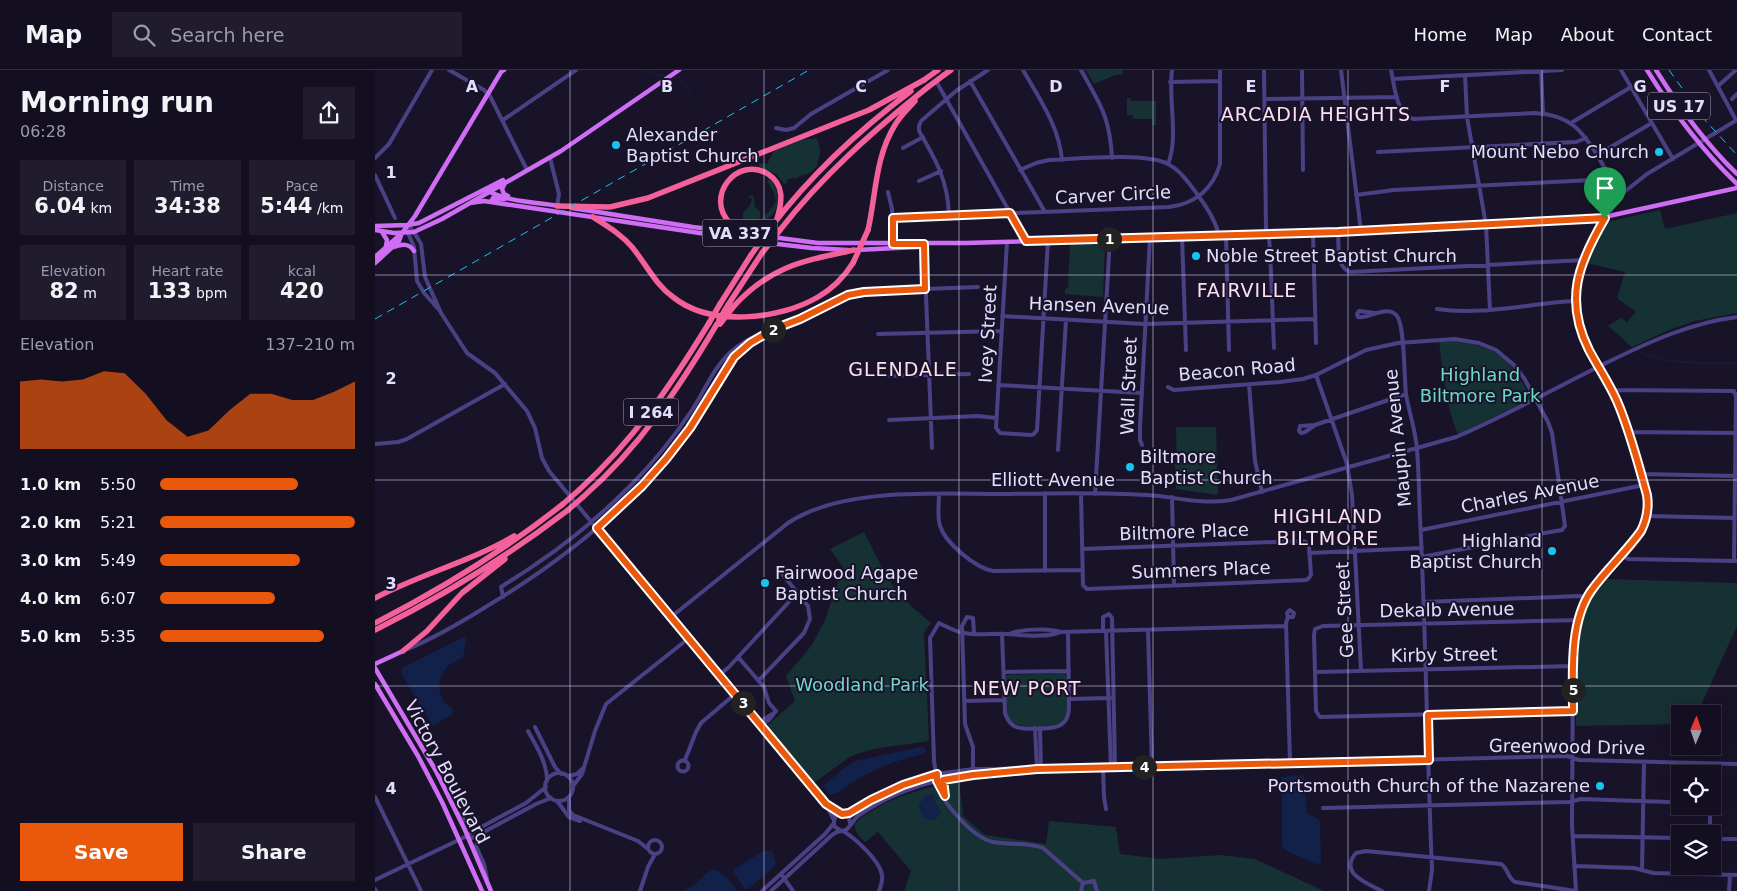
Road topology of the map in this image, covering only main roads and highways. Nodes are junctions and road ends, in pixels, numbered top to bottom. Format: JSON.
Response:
{"nodes":[{"id":1,"x":679,"y":70,"type":"edge"},
{"id":2,"x":938,"y":70,"type":"edge"},
{"id":3,"x":951,"y":70,"type":"edge"},
{"id":4,"x":1647,"y":70,"type":"edge"},
{"id":5,"x":1656,"y":70,"type":"edge"},
{"id":6,"x":502,"y":71,"type":"edge"},
{"id":7,"x":924,"y":80,"type":"junction"},
{"id":8,"x":928,"y":87,"type":"junction"},
{"id":9,"x":527,"y":170,"type":"junction"},
{"id":10,"x":1737,"y":174,"type":"edge"},
{"id":11,"x":506,"y":182,"type":"junction"},
{"id":12,"x":1737,"y":186,"type":"edge"},
{"id":13,"x":488,"y":190,"type":"junction"},
{"id":14,"x":514,"y":199,"type":"junction"},
{"id":15,"x":521,"y":201,"type":"junction"},
{"id":16,"x":491,"y":202,"type":"junction"},
{"id":17,"x":470,"y":203,"type":"junction"},
{"id":18,"x":557,"y":206,"type":"junction"},
{"id":19,"x":593,"y":217,"type":"junction"},
{"id":20,"x":776,"y":221,"type":"junction"},
{"id":21,"x":408,"y":225,"type":"junction"},
{"id":22,"x":375,"y":226,"type":"edge"},
{"id":23,"x":375,"y":230,"type":"edge"},
{"id":24,"x":381,"y":231,"type":"junction"},
{"id":25,"x":403,"y":233,"type":"junction"},
{"id":26,"x":749,"y":235,"type":"junction"},
{"id":27,"x":924,"y":244,"type":"junction"},
{"id":28,"x":386,"y":246,"type":"junction"},
{"id":29,"x":393,"y":248,"type":"junction"},
{"id":30,"x":854,"y":250,"type":"junction"},
{"id":31,"x":414,"y":251,"type":"road end"},
{"id":32,"x":375,"y":256,"type":"edge"},
{"id":33,"x":375,"y":263,"type":"edge"},
{"id":34,"x":731,"y":306,"type":"junction"},
{"id":35,"x":546,"y":517,"type":"junction"},
{"id":36,"x":532,"y":537,"type":"junction"},
{"id":37,"x":375,"y":598,"type":"edge"},
{"id":38,"x":375,"y":622,"type":"edge"},
{"id":39,"x":375,"y":630,"type":"edge"},
{"id":40,"x":403,"y":651,"type":"joint"},
{"id":41,"x":375,"y":666,"type":"edge"},
{"id":42,"x":375,"y":684,"type":"edge"},
{"id":43,"x":483,"y":891,"type":"edge"},
{"id":44,"x":491,"y":891,"type":"edge"}],
"edges":[{"from":1,"to":9,"type":"main road"},
{"from":2,"to":7,"type":"highway","number":"I 264","bridge":true},
{"from":3,"to":8,"type":"highway","number":"I 264","bridge":true},
{"from":4,"to":12,"type":"main road","number":"US 17"},
{"from":5,"to":10,"type":"main road","number":"US 17"},
{"from":6,"to":21,"type":"main road"},
{"from":7,"to":18,"type":"highway"},
{"from":7,"to":20,"type":"highway","number":"I 264"},
{"from":8,"to":19,"type":"highway","bridge":true},
{"from":8,"to":34,"type":"highway","number":"I 264","bridge":true},
{"from":9,"to":11,"type":"main road"},
{"from":9,"to":13,"type":"main road"},
{"from":11,"to":13,"type":"main road"},
{"from":11,"to":14,"type":"main road"},
{"from":12,"to":27,"type":"main road","number":"VA 337"},
{"from":13,"to":14,"type":"main road"},
{"from":13,"to":17,"type":"main road"},
{"from":13,"to":21,"type":"main road"},
{"from":14,"to":15,"type":"main road"},
{"from":15,"to":16,"type":"main road"},
{"from":15,"to":18,"type":"main road"},
{"from":16,"to":17,"type":"main road"},
{"from":16,"to":19,"type":"main road"},
{"from":17,"to":25,"type":"main road"},
{"from":18,"to":26,"type":"main road","number":"VA 337"},
{"from":19,"to":30,"type":"main road","number":"VA 337"},
{"from":20,"to":26,"type":"highway"},
{"from":20,"to":35,"type":"highway","number":"I 264","bridge":true},
{"from":21,"to":22,"type":"main road"},
{"from":21,"to":25,"type":"main road"},
{"from":23,"to":24,"type":"main road"},
{"from":24,"to":25,"type":"main road"},
{"from":24,"to":28,"type":"main road"},
{"from":25,"to":28,"type":"main road"},
{"from":25,"to":29,"type":"main road"},
{"from":26,"to":27,"type":"main road","number":"VA 337"},
{"from":27,"to":30,"type":"main road","number":"VA 337"},
{"from":28,"to":32,"type":"main road"},
{"from":29,"to":31,"type":"main road"},
{"from":29,"to":33,"type":"main road"},
{"from":30,"to":34,"type":"highway"},
{"from":34,"to":36,"type":"highway","number":"I 264","bridge":true},
{"from":35,"to":37,"type":"highway"},
{"from":35,"to":38,"type":"highway","number":"I 264"},
{"from":36,"to":39,"type":"highway","number":"I 264"},
{"from":36,"to":40,"type":"highway"},
{"from":40,"to":41,"type":"main road"},
{"from":41,"to":44,"type":"main road","name":"Victory Boulevard"},
{"from":42,"to":43,"type":"main road","name":"Victory Boulevard"}]}
